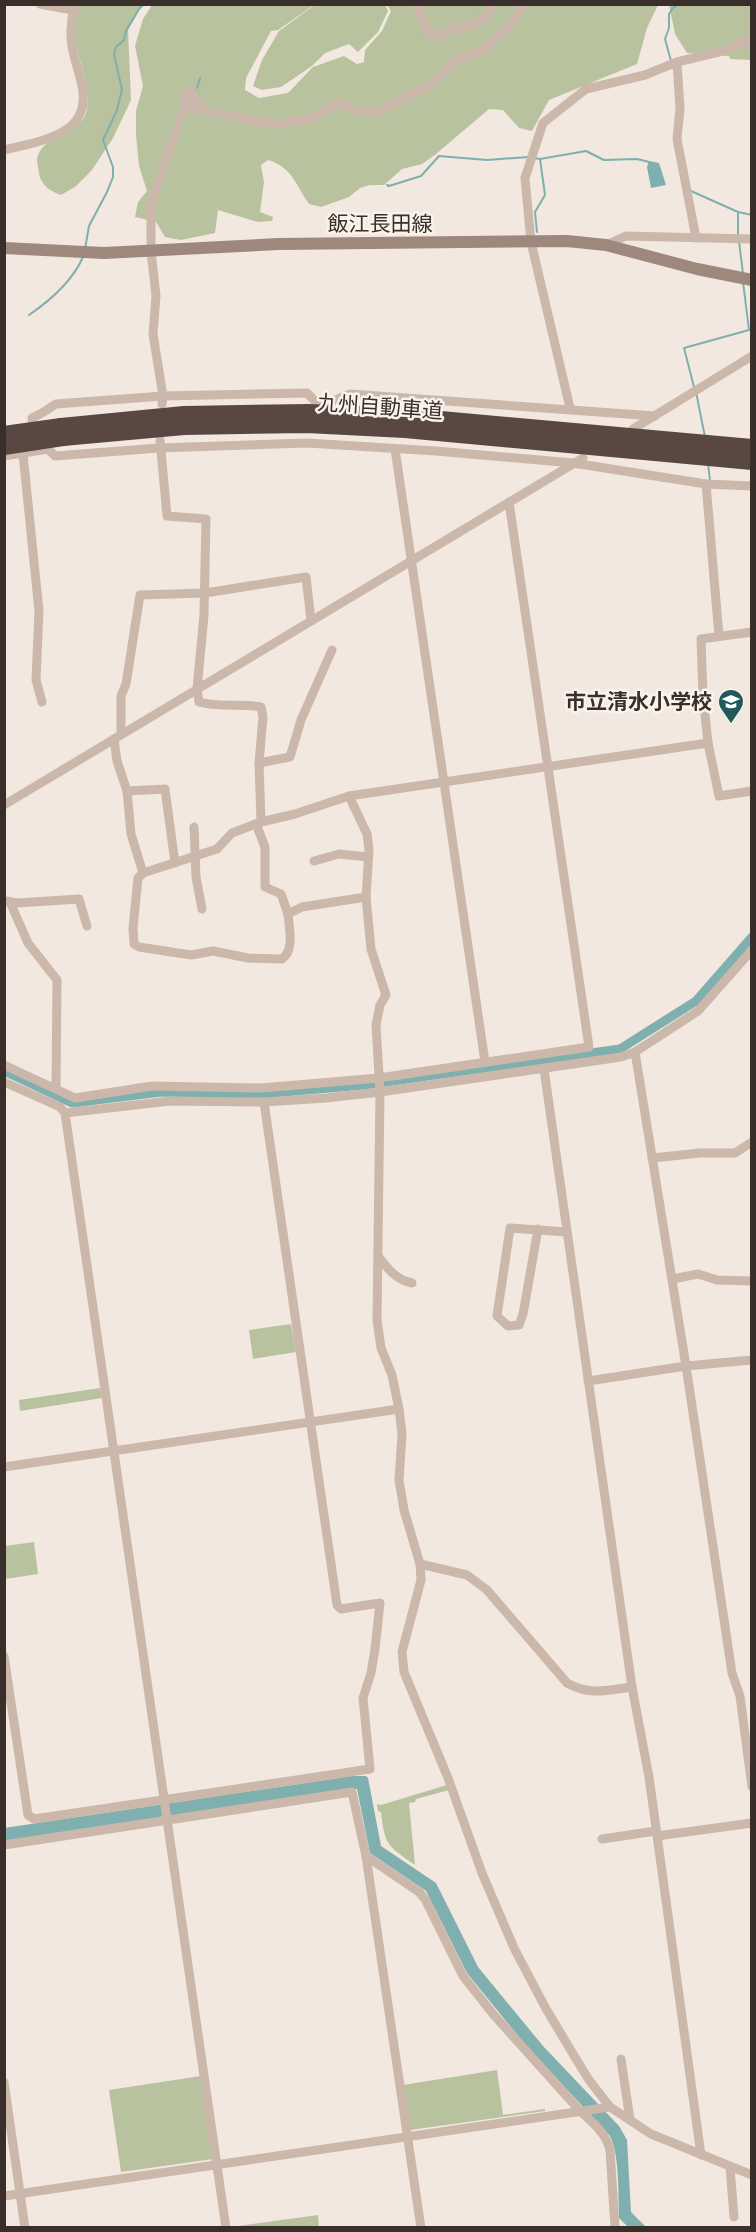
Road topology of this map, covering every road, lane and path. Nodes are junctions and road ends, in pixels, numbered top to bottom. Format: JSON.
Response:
{"nodes":[{"id":1,"x":40,"y":4,"type":"edge"},
{"id":2,"x":422,"y":4,"type":"edge"},
{"id":3,"x":492,"y":4,"type":"edge"},
{"id":4,"x":524,"y":4,"type":"edge"},
{"id":5,"x":74,"y":7,"type":"edge"},
{"id":6,"x":752,"y":38,"type":"edge"},
{"id":7,"x":677,"y":62,"type":"junction"},
{"id":8,"x":184,"y":107,"type":"junction"},
{"id":9,"x":204,"y":111,"type":"junction"},
{"id":10,"x":4,"y":150,"type":"edge"},
{"id":11,"x":696,"y":238,"type":"junction"},
{"id":12,"x":752,"y":239,"type":"edge"},
{"id":13,"x":531,"y":242,"type":"junction"},
{"id":14,"x":606,"y":245,"type":"junction"},
{"id":15,"x":4,"y":248,"type":"edge"},
{"id":16,"x":151,"y":251,"type":"junction"},
{"id":17,"x":752,"y":280,"type":"edge"},
{"id":18,"x":752,"y":356,"type":"edge"},
{"id":19,"x":430,"y":398,"type":"junction"},
{"id":20,"x":163,"y":400,"type":"junction"},
{"id":21,"x":570,"y":408,"type":"junction"},
{"id":22,"x":431,"y":410,"type":"dead end"},
{"id":23,"x":655,"y":416,"type":"junction"},
{"id":24,"x":633,"y":429,"type":"dead end"},
{"id":25,"x":62,"y":432,"type":"junction"},
{"id":26,"x":4,"y":434,"type":"edge"},
{"id":27,"x":160,"y":444,"type":"junction"},
{"id":28,"x":4,"y":447,"type":"edge"},
{"id":29,"x":395,"y":449,"type":"junction"},
{"id":30,"x":36,"y":451,"type":"junction"},
{"id":31,"x":23,"y":453,"type":"junction"},
{"id":32,"x":748,"y":454,"type":"edge"},
{"id":33,"x":4,"y":456,"type":"edge"},
{"id":34,"x":583,"y":458,"type":"dead end"},
{"id":35,"x":573,"y":464,"type":"junction"},
{"id":36,"x":706,"y":483,"type":"junction"},
{"id":37,"x":752,"y":486,"type":"edge"},
{"id":38,"x":509,"y":502,"type":"junction"},
{"id":39,"x":410,"y":561,"type":"junction"},
{"id":40,"x":205,"y":592,"type":"junction"},
{"id":41,"x":311,"y":620,"type":"junction"},
{"id":42,"x":752,"y":632,"type":"edge"},
{"id":43,"x":719,"y":636,"type":"junction"},
{"id":44,"x":332,"y":650,"type":"dead end"},
{"id":45,"x":197,"y":689,"type":"junction"},
{"id":46,"x":42,"y":702,"type":"dead end"},
{"id":47,"x":117,"y":736,"type":"junction"},
{"id":48,"x":708,"y":743,"type":"junction"},
{"id":49,"x":259,"y":763,"type":"junction"},
{"id":50,"x":548,"y":767,"type":"junction"},
{"id":51,"x":444,"y":782,"type":"junction"},
{"id":52,"x":127,"y":791,"type":"junction"},
{"id":53,"x":752,"y":791,"type":"edge"},
{"id":54,"x":350,"y":796,"type":"junction"},
{"id":55,"x":4,"y":805,"type":"edge"},
{"id":56,"x":258,"y":823,"type":"junction"},
{"id":57,"x":194,"y":827,"type":"dead end"},
{"id":58,"x":196,"y":856,"type":"junction"},
{"id":59,"x":368,"y":857,"type":"junction"},
{"id":60,"x":314,"y":861,"type":"dead end"},
{"id":61,"x":175,"y":863,"type":"junction"},
{"id":62,"x":143,"y":873,"type":"junction"},
{"id":63,"x":366,"y":897,"type":"junction"},
{"id":64,"x":7,"y":901,"type":"edge"},
{"id":65,"x":202,"y":909,"type":"dead end"},
{"id":66,"x":288,"y":914,"type":"junction"},
{"id":67,"x":87,"y":926,"type":"dead end"},
{"id":68,"x":752,"y":950,"type":"edge"},
{"id":69,"x":635,"y":1052,"type":"junction"},
{"id":70,"x":485,"y":1062,"type":"junction"},
{"id":71,"x":4,"y":1065,"type":"edge"},
{"id":72,"x":544,"y":1069,"type":"junction"},
{"id":73,"x":379,"y":1078,"type":"junction"},
{"id":74,"x":4,"y":1082,"type":"edge"},
{"id":75,"x":56,"y":1088,"type":"junction"},
{"id":76,"x":380,"y":1092,"type":"junction"},
{"id":77,"x":264,"y":1102,"type":"junction"},
{"id":78,"x":64,"y":1113,"type":"junction"},
{"id":79,"x":752,"y":1142,"type":"edge"},
{"id":80,"x":652,"y":1158,"type":"junction"},
{"id":81,"x":538,"y":1229,"type":"junction"},
{"id":82,"x":567,"y":1232,"type":"junction"},
{"id":83,"x":378,"y":1256,"type":"junction"},
{"id":84,"x":672,"y":1279,"type":"junction"},
{"id":85,"x":752,"y":1281,"type":"edge"},
{"id":86,"x":412,"y":1283,"type":"dead end"},
{"id":87,"x":752,"y":1360,"type":"edge"},
{"id":88,"x":686,"y":1366,"type":"junction"},
{"id":89,"x":588,"y":1381,"type":"junction"},
{"id":90,"x":399,"y":1409,"type":"junction"},
{"id":91,"x":310,"y":1422,"type":"junction"},
{"id":92,"x":113,"y":1450,"type":"junction"},
{"id":93,"x":4,"y":1467,"type":"edge"},
{"id":94,"x":420,"y":1564,"type":"junction"},
{"id":95,"x":4,"y":1656,"type":"edge"},
{"id":96,"x":632,"y":1687,"type":"junction"},
{"id":97,"x":749,"y":1748,"type":"edge"},
{"id":98,"x":752,"y":1787,"type":"edge"},
{"id":99,"x":165,"y":1800,"type":"junction"},
{"id":100,"x":167,"y":1822,"type":"junction"},
{"id":101,"x":752,"y":1823,"type":"edge"},
{"id":102,"x":656,"y":1834,"type":"junction"},
{"id":103,"x":602,"y":1839,"type":"dead end"},
{"id":104,"x":4,"y":1845,"type":"edge"},
{"id":105,"x":366,"y":1856,"type":"junction"},
{"id":106,"x":621,"y":2059,"type":"dead end"},
{"id":107,"x":4,"y":2082,"type":"edge"},
{"id":108,"x":608,"y":2108,"type":"junction"},
{"id":109,"x":583,"y":2112,"type":"junction"},
{"id":110,"x":630,"y":2120,"type":"junction"},
{"id":111,"x":408,"y":2137,"type":"junction"},
{"id":112,"x":701,"y":2155,"type":"junction"},
{"id":113,"x":217,"y":2165,"type":"junction"},
{"id":114,"x":730,"y":2167,"type":"junction"},
{"id":115,"x":752,"y":2175,"type":"edge"},
{"id":116,"x":21,"y":2194,"type":"junction"},
{"id":117,"x":4,"y":2196,"type":"edge"},
{"id":118,"x":734,"y":2217,"type":"dead end"},
{"id":119,"x":26,"y":2228,"type":"edge"},
{"id":120,"x":226,"y":2228,"type":"edge"},
{"id":121,"x":421,"y":2228,"type":"edge"},
{"id":122,"x":615,"y":2228,"type":"edge"}],
"edges":[{"from":1,"to":5,"type":"street"},
{"from":2,"to":3,"type":"street"},
{"from":4,"to":9,"type":"street"},
{"from":5,"to":10,"type":"street"},
{"from":6,"to":7,"type":"street"},
{"from":7,"to":11,"type":"street"},
{"from":7,"to":13,"type":"street"},
{"from":8,"to":9,"type":"street"},
{"from":8,"to":9,"type":"street"},
{"from":8,"to":16,"type":"street"},
{"from":11,"to":12,"type":"street"},
{"from":11,"to":14,"type":"street"},
{"from":13,"to":14,"type":"main road","name":"飯江長田線"},
{"from":13,"to":16,"type":"main road","name":"飯江長田線"},
{"from":13,"to":21,"type":"street"},
{"from":14,"to":17,"type":"main road","name":"飯江長田線"},
{"from":15,"to":16,"type":"main road","name":"飯江長田線"},
{"from":16,"to":20,"type":"street"},
{"from":18,"to":23,"type":"street"},
{"from":19,"to":20,"type":"street"},
{"from":19,"to":21,"type":"street"},
{"from":19,"to":22,"type":"street"},
{"from":20,"to":30,"type":"street"},
{"from":21,"to":23,"type":"street"},
{"from":23,"to":24,"type":"street"},
{"from":25,"to":26,"type":"highway","name":"九州自動車道","bridge":true},
{"from":25,"to":28,"type":"highway","name":"九州自動車道","bridge":true},
{"from":25,"to":32,"type":"highway","name":"九州自動車道"},
{"from":27,"to":29,"type":"street"},
{"from":27,"to":30,"type":"street"},
{"from":27,"to":40,"type":"street"},
{"from":29,"to":35,"type":"street"},
{"from":29,"to":39,"type":"street"},
{"from":30,"to":31,"type":"street"},
{"from":31,"to":33,"type":"street"},
{"from":31,"to":46,"type":"street"},
{"from":34,"to":35,"type":"street"},
{"from":35,"to":36,"type":"street"},
{"from":35,"to":38,"type":"street"},
{"from":36,"to":37,"type":"street"},
{"from":36,"to":43,"type":"street"},
{"from":38,"to":39,"type":"street"},
{"from":38,"to":50,"type":"street"},
{"from":39,"to":41,"type":"street"},
{"from":39,"to":51,"type":"street"},
{"from":40,"to":41,"type":"street"},
{"from":40,"to":45,"type":"street"},
{"from":40,"to":47,"type":"street"},
{"from":41,"to":45,"type":"street"},
{"from":42,"to":43,"type":"street"},
{"from":43,"to":48,"type":"street"},
{"from":44,"to":49,"type":"street"},
{"from":45,"to":47,"type":"street"},
{"from":45,"to":49,"type":"street"},
{"from":47,"to":52,"type":"street"},
{"from":47,"to":55,"type":"street"},
{"from":48,"to":50,"type":"street"},
{"from":48,"to":53,"type":"street"},
{"from":49,"to":56,"type":"street"},
{"from":50,"to":51,"type":"street"},
{"from":50,"to":70,"type":"street"},
{"from":51,"to":54,"type":"street"},
{"from":51,"to":70,"type":"street"},
{"from":52,"to":61,"type":"street"},
{"from":52,"to":62,"type":"street"},
{"from":54,"to":56,"type":"street"},
{"from":54,"to":59,"type":"street"},
{"from":56,"to":58,"type":"street"},
{"from":56,"to":66,"type":"street"},
{"from":57,"to":58,"type":"street"},
{"from":58,"to":61,"type":"street"},
{"from":58,"to":65,"type":"street"},
{"from":59,"to":60,"type":"street"},
{"from":59,"to":63,"type":"street"},
{"from":61,"to":62,"type":"street"},
{"from":62,"to":66,"type":"street"},
{"from":63,"to":66,"type":"street"},
{"from":63,"to":73,"type":"street"},
{"from":64,"to":67,"type":"street"},
{"from":64,"to":75,"type":"street"},
{"from":68,"to":69,"type":"street"},
{"from":69,"to":72,"type":"street"},
{"from":69,"to":80,"type":"street"},
{"from":70,"to":73,"type":"street"},
{"from":71,"to":75,"type":"street"},
{"from":72,"to":76,"type":"street"},
{"from":72,"to":82,"type":"street"},
{"from":73,"to":75,"type":"street"},
{"from":73,"to":76,"type":"street"},
{"from":74,"to":78,"type":"street"},
{"from":76,"to":77,"type":"street"},
{"from":76,"to":83,"type":"street"},
{"from":77,"to":78,"type":"street"},
{"from":77,"to":91,"type":"street"},
{"from":78,"to":92,"type":"street"},
{"from":79,"to":80,"type":"street"},
{"from":80,"to":84,"type":"street"},
{"from":81,"to":81,"type":"street"},
{"from":81,"to":82,"type":"street"},
{"from":82,"to":89,"type":"street"},
{"from":83,"to":86,"type":"street"},
{"from":83,"to":90,"type":"street"},
{"from":84,"to":85,"type":"street"},
{"from":84,"to":88,"type":"street"},
{"from":87,"to":88,"type":"street"},
{"from":88,"to":89,"type":"street"},
{"from":88,"to":97,"type":"street"},
{"from":89,"to":96,"type":"street"},
{"from":90,"to":91,"type":"street"},
{"from":90,"to":94,"type":"street"},
{"from":91,"to":92,"type":"street"},
{"from":91,"to":99,"type":"street"},
{"from":92,"to":93,"type":"street"},
{"from":92,"to":99,"type":"street"},
{"from":94,"to":96,"type":"street"},
{"from":94,"to":108,"type":"street"},
{"from":95,"to":99,"type":"street"},
{"from":96,"to":102,"type":"street"},
{"from":97,"to":98,"type":"street"},
{"from":99,"to":100,"type":"street"},
{"from":100,"to":104,"type":"street"},
{"from":100,"to":105,"type":"street"},
{"from":100,"to":113,"type":"street"},
{"from":101,"to":102,"type":"street"},
{"from":102,"to":103,"type":"street"},
{"from":102,"to":112,"type":"street"},
{"from":105,"to":109,"type":"street"},
{"from":105,"to":111,"type":"street"},
{"from":106,"to":110,"type":"street"},
{"from":107,"to":116,"type":"street"},
{"from":108,"to":109,"type":"street"},
{"from":108,"to":110,"type":"street"},
{"from":109,"to":111,"type":"street"},
{"from":109,"to":122,"type":"street"},
{"from":110,"to":112,"type":"street"},
{"from":111,"to":113,"type":"street"},
{"from":111,"to":121,"type":"street"},
{"from":112,"to":114,"type":"street"},
{"from":113,"to":116,"type":"street"},
{"from":113,"to":120,"type":"street"},
{"from":114,"to":115,"type":"street"},
{"from":114,"to":118,"type":"street"},
{"from":116,"to":117,"type":"street"},
{"from":116,"to":119,"type":"street"}]}
